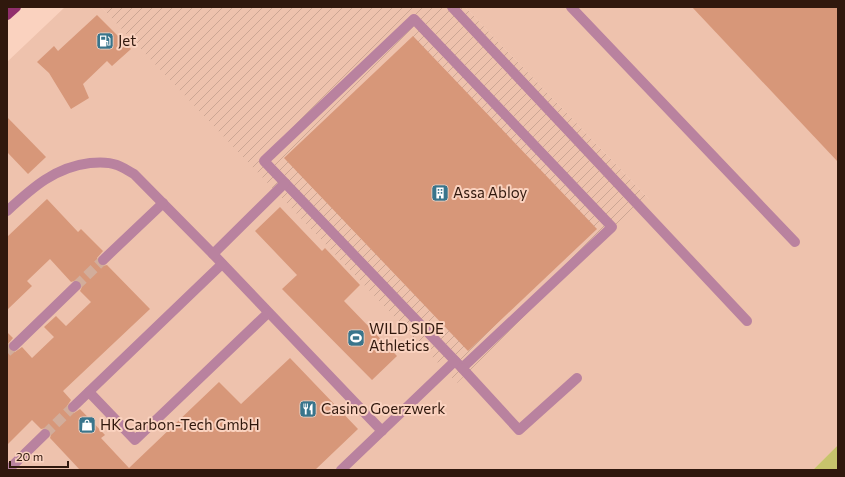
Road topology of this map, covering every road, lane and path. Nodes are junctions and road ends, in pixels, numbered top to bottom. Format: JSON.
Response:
{"nodes":[{"id":1,"x":16,"y":7,"type":"edge"},
{"id":2,"x":452,"y":7,"type":"edge"},
{"id":3,"x":571,"y":7,"type":"edge"},
{"id":4,"x":7,"y":15,"type":"edge"},
{"id":5,"x":286,"y":183,"type":"junction"},
{"id":6,"x":164,"y":203,"type":"junction"},
{"id":7,"x":7,"y":211,"type":"edge"},
{"id":8,"x":795,"y":242,"type":"dead end"},
{"id":9,"x":213,"y":254,"type":"junction"},
{"id":10,"x":103,"y":260,"type":"tunnel mouth"},
{"id":11,"x":222,"y":264,"type":"junction"},
{"id":12,"x":76,"y":286,"type":"tunnel mouth"},
{"id":13,"x":268,"y":313,"type":"junction"},
{"id":14,"x":747,"y":321,"type":"dead end"},
{"id":15,"x":14,"y":346,"type":"tunnel mouth"},
{"id":16,"x":459,"y":365,"type":"junction"},
{"id":17,"x":577,"y":378,"type":"dead end"},
{"id":18,"x":89,"y":392,"type":"junction"},
{"id":19,"x":73,"y":407,"type":"tunnel mouth"},
{"id":20,"x":382,"y":431,"type":"junction"},
{"id":21,"x":46,"y":434,"type":"tunnel mouth"},
{"id":22,"x":8,"y":470,"type":"edge"},
{"id":23,"x":341,"y":470,"type":"edge"}],
"edges":[{"from":1,"to":4,"type":"main road"},
{"from":2,"to":14,"type":"lane"},
{"from":3,"to":8,"type":"lane"},
{"from":5,"to":9,"type":"lane"},
{"from":5,"to":16,"type":"lane"},
{"from":5,"to":16,"type":"lane"},
{"from":6,"to":7,"type":"lane"},
{"from":6,"to":9,"type":"lane"},
{"from":6,"to":10,"type":"lane"},
{"from":9,"to":11,"type":"lane"},
{"from":11,"to":13,"type":"lane"},
{"from":11,"to":18,"type":"lane"},
{"from":12,"to":15,"type":"lane"},
{"from":13,"to":18,"type":"lane"},
{"from":13,"to":20,"type":"lane"},
{"from":16,"to":17,"type":"lane"},
{"from":16,"to":20,"type":"lane"},
{"from":18,"to":19,"type":"lane"},
{"from":20,"to":23,"type":"lane"},
{"from":21,"to":22,"type":"lane"}]}
